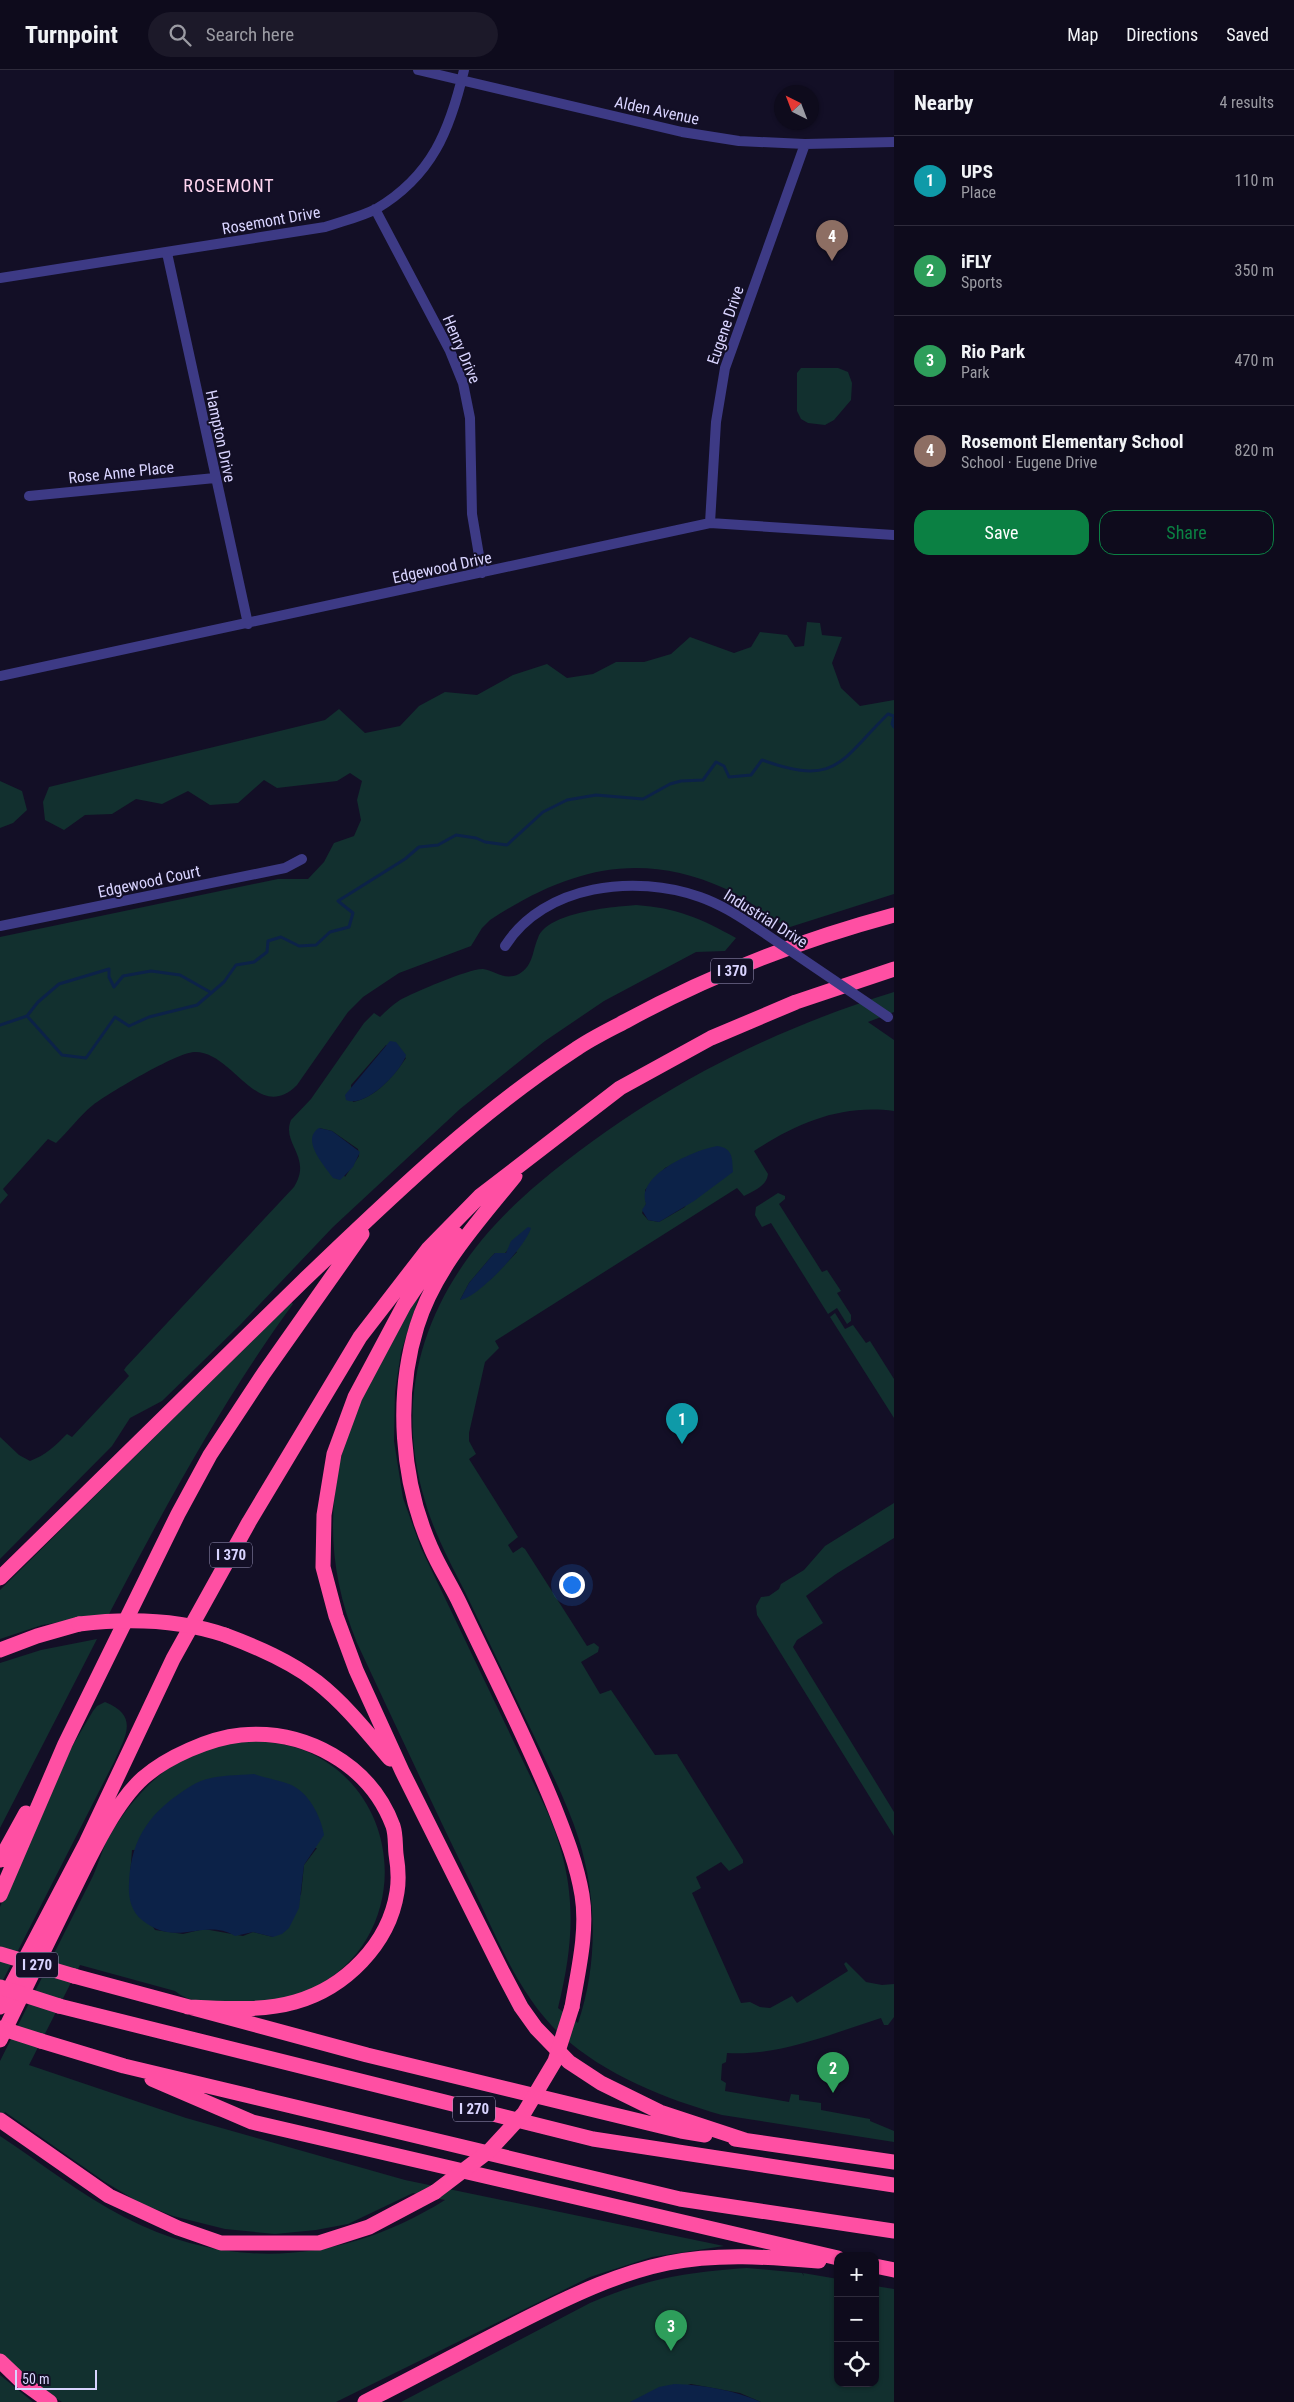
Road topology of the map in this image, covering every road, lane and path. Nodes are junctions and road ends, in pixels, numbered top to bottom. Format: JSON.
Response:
{"nodes":[{"id":1,"x":418,"y":70,"type":"edge"},
{"id":2,"x":463,"y":75,"type":"edge"},
{"id":3,"x":894,"y":142,"type":"edge"},
{"id":4,"x":805,"y":144,"type":"junction"},
{"id":5,"x":375,"y":209,"type":"junction"},
{"id":6,"x":167,"y":253,"type":"junction"},
{"id":7,"x":0,"y":278,"type":"edge"},
{"id":8,"x":215,"y":478,"type":"junction"},
{"id":9,"x":29,"y":496,"type":"dead end"},
{"id":10,"x":710,"y":523,"type":"junction"},
{"id":11,"x":894,"y":535,"type":"edge"},
{"id":12,"x":482,"y":573,"type":"junction"},
{"id":13,"x":248,"y":624,"type":"junction"},
{"id":14,"x":0,"y":676,"type":"edge"},
{"id":15,"x":302,"y":859,"type":"dead end"},
{"id":16,"x":894,"y":915,"type":"edge"},
{"id":17,"x":0,"y":926,"type":"edge"},
{"id":18,"x":505,"y":946,"type":"dead end"},
{"id":19,"x":894,"y":969,"type":"edge"},
{"id":20,"x":891,"y":1019,"type":"edge"},
{"id":21,"x":533,"y":1153,"type":"junction"},
{"id":22,"x":396,"y":1192,"type":"junction"},
{"id":23,"x":0,"y":1578,"type":"edge"},
{"id":24,"x":0,"y":1650,"type":"edge"},
{"id":25,"x":65,"y":1744,"type":"junction"},
{"id":26,"x":402,"y":1771,"type":"junction"},
{"id":27,"x":0,"y":1860,"type":"edge"},
{"id":28,"x":0,"y":1895,"type":"edge"},
{"id":29,"x":0,"y":1954,"type":"edge"},
{"id":30,"x":0,"y":1987,"type":"edge"},
{"id":31,"x":0,"y":2006,"type":"edge"},
{"id":32,"x":188,"y":2007,"type":"junction"},
{"id":33,"x":0,"y":2028,"type":"edge"},
{"id":34,"x":0,"y":2040,"type":"edge"},
{"id":35,"x":124,"y":2066,"type":"junction"},
{"id":36,"x":2,"y":2121,"type":"edge"},
{"id":37,"x":745,"y":2140,"type":"junction"},
{"id":38,"x":894,"y":2162,"type":"edge"},
{"id":39,"x":894,"y":2184,"type":"edge"},
{"id":40,"x":894,"y":2231,"type":"edge"},
{"id":41,"x":834,"y":2257,"type":"edge"},
{"id":42,"x":834,"y":2262,"type":"edge"},
{"id":43,"x":879,"y":2267,"type":"edge"},
{"id":44,"x":894,"y":2270,"type":"edge"},
{"id":45,"x":0,"y":2361,"type":"edge"},
{"id":46,"x":50,"y":2402,"type":"edge"},
{"id":47,"x":365,"y":2402,"type":"edge"}],
"edges":[{"from":1,"to":2,"type":"street","name":"Alden Avenue"},
{"from":2,"to":4,"type":"street","name":"Alden Avenue"},
{"from":2,"to":5,"type":"street","name":"Rosemont Drive"},
{"from":3,"to":4,"type":"street","name":"Alden Avenue"},
{"from":4,"to":10,"type":"street","name":"Eugene Drive"},
{"from":5,"to":6,"type":"street","name":"Rosemont Drive"},
{"from":5,"to":12,"type":"street","name":"Henry Drive"},
{"from":6,"to":7,"type":"street","name":"Rosemont Drive"},
{"from":6,"to":8,"type":"street","name":"Hampton Drive"},
{"from":8,"to":9,"type":"street","name":"Rose Anne Place"},
{"from":8,"to":13,"type":"street","name":"Hampton Drive"},
{"from":10,"to":11,"type":"street","name":"Edgewood Drive"},
{"from":10,"to":12,"type":"street","name":"Edgewood Drive"},
{"from":12,"to":13,"type":"street","name":"Edgewood Drive"},
{"from":13,"to":14,"type":"street","name":"Edgewood Drive"},
{"from":15,"to":17,"type":"street","name":"Edgewood Court"},
{"from":16,"to":22,"type":"highway","number":"I 370"},
{"from":18,"to":20,"type":"street","name":"Industrial Drive","bridge":true},
{"from":19,"to":21,"type":"highway","number":"I 370"},
{"from":21,"to":26,"type":"highway"},
{"from":21,"to":31,"type":"highway","number":"I 370"},
{"from":21,"to":36,"type":"highway","bridge":true},
{"from":22,"to":23,"type":"highway"},
{"from":22,"to":25,"type":"highway","number":"I 370"},
{"from":24,"to":26,"type":"highway","bridge":true},
{"from":25,"to":27,"type":"highway","number":"I 370"},
{"from":25,"to":28,"type":"highway"},
{"from":26,"to":37,"type":"highway"},
{"from":29,"to":32,"type":"highway","number":"I 270","bridge":true},
{"from":30,"to":39,"type":"highway","number":"I 270","bridge":true},
{"from":32,"to":34,"type":"highway"},
{"from":32,"to":37,"type":"highway","number":"I 270"},
{"from":33,"to":35,"type":"highway","number":"I 270","bridge":true},
{"from":35,"to":40,"type":"highway","number":"I 270"},
{"from":35,"to":41,"type":"highway","number":"I 270"},
{"from":37,"to":38,"type":"highway","number":"I 270"},
{"from":42,"to":47,"type":"highway"},
{"from":43,"to":44,"type":"highway"},
{"from":45,"to":46,"type":"highway"}]}
